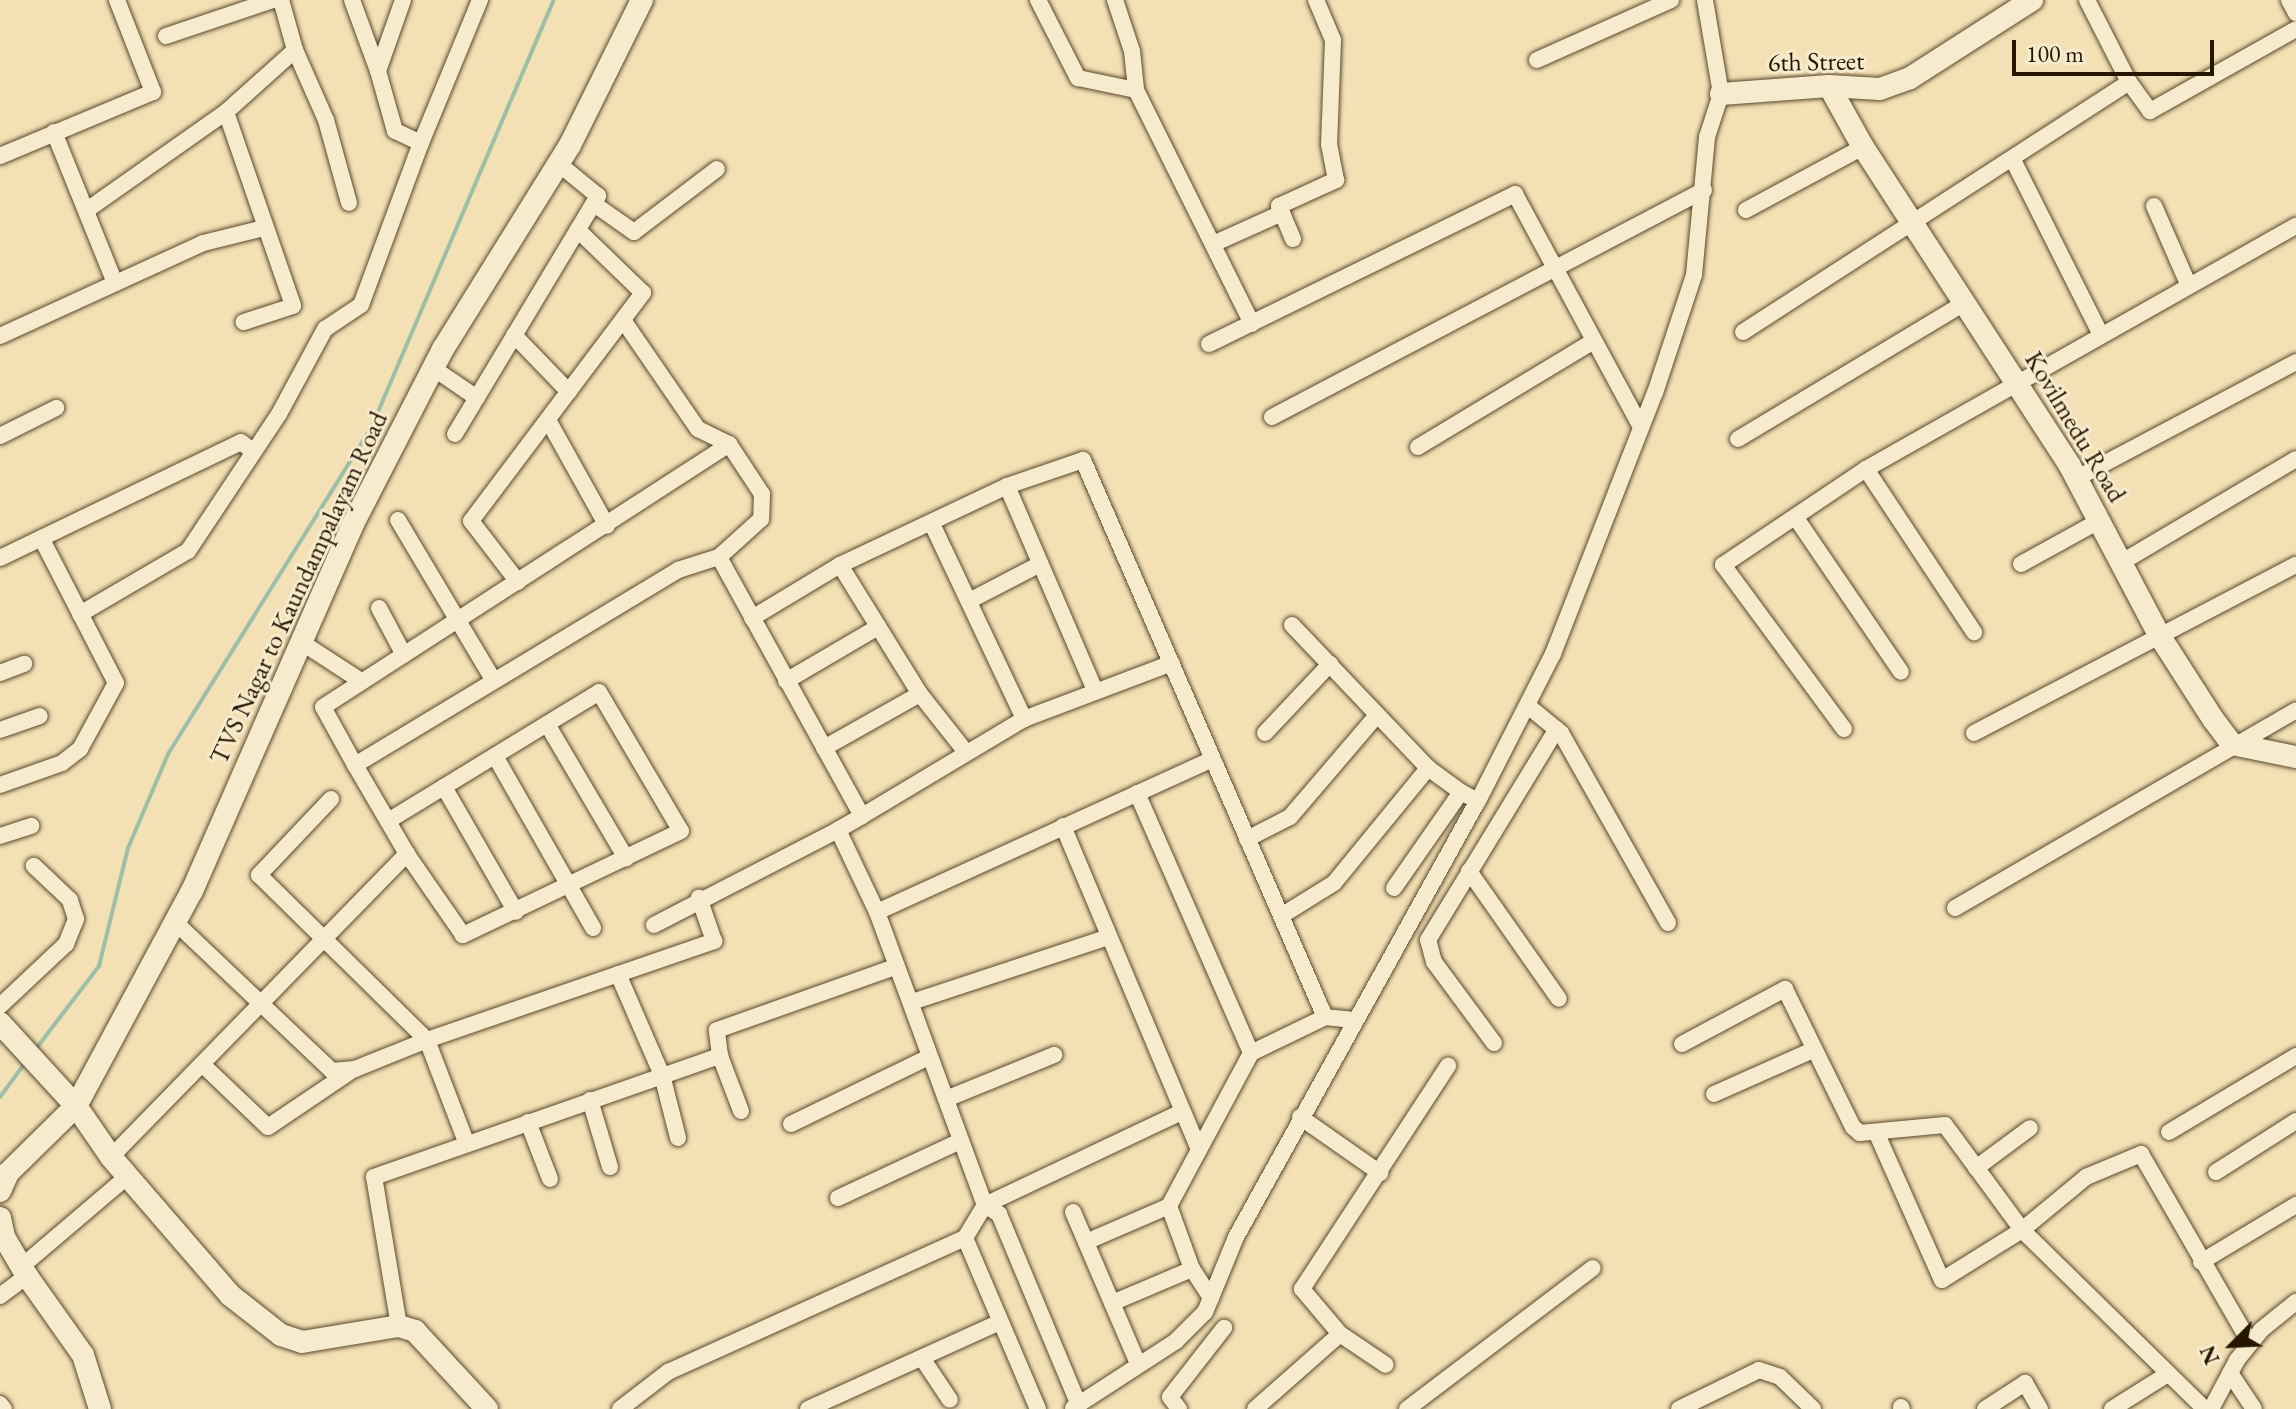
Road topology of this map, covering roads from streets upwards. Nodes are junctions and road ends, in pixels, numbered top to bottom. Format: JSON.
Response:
{"nodes":[{"id":1,"x":117,"y":0,"type":"edge"},
{"id":2,"x":273,"y":0,"type":"edge"},
{"id":3,"x":281,"y":0,"type":"edge"},
{"id":4,"x":352,"y":0,"type":"edge"},
{"id":5,"x":403,"y":0,"type":"edge"},
{"id":6,"x":480,"y":0,"type":"edge"},
{"id":7,"x":642,"y":0,"type":"edge"},
{"id":8,"x":1038,"y":0,"type":"edge"},
{"id":9,"x":1115,"y":0,"type":"edge"},
{"id":10,"x":1316,"y":0,"type":"edge"},
{"id":11,"x":1671,"y":0,"type":"edge"},
{"id":12,"x":1705,"y":0,"type":"edge"},
{"id":13,"x":2032,"y":0,"type":"edge"},
{"id":14,"x":2087,"y":0,"type":"edge"},
{"id":15,"x":2289,"y":0,"type":"edge"},
{"id":16,"x":2296,"y":13,"type":"edge"},
{"id":17,"x":2296,"y":29,"type":"edge"},
{"id":18,"x":166,"y":36,"type":"dead end"},
{"id":19,"x":295,"y":50,"type":"junction"},
{"id":20,"x":1537,"y":60,"type":"dead end"},
{"id":21,"x":378,"y":71,"type":"junction"},
{"id":22,"x":2129,"y":82,"type":"junction"},
{"id":23,"x":1829,"y":86,"type":"junction"},
{"id":24,"x":1136,"y":90,"type":"junction"},
{"id":25,"x":1721,"y":94,"type":"junction"},
{"id":26,"x":226,"y":112,"type":"junction"},
{"id":27,"x":54,"y":132,"type":"junction"},
{"id":28,"x":421,"y":143,"type":"junction"},
{"id":29,"x":1863,"y":147,"type":"junction"},
{"id":30,"x":0,"y":156,"type":"edge"},
{"id":31,"x":2013,"y":160,"type":"junction"},
{"id":32,"x":559,"y":164,"type":"junction"},
{"id":33,"x":717,"y":169,"type":"dead end"},
{"id":34,"x":1704,"y":190,"type":"junction"},
{"id":35,"x":349,"y":203,"type":"dead end"},
{"id":36,"x":594,"y":204,"type":"junction"},
{"id":37,"x":2154,"y":206,"type":"dead end"},
{"id":38,"x":87,"y":210,"type":"junction"},
{"id":39,"x":1746,"y":210,"type":"dead end"},
{"id":40,"x":1282,"y":213,"type":"junction"},
{"id":41,"x":1912,"y":220,"type":"junction"},
{"id":42,"x":2296,"y":226,"type":"edge"},
{"id":43,"x":264,"y":228,"type":"junction"},
{"id":44,"x":578,"y":230,"type":"junction"},
{"id":45,"x":1293,"y":239,"type":"dead end"},
{"id":46,"x":1213,"y":244,"type":"junction"},
{"id":47,"x":1554,"y":269,"type":"junction"},
{"id":48,"x":115,"y":283,"type":"junction"},
{"id":49,"x":2189,"y":286,"type":"junction"},
{"id":50,"x":1964,"y":303,"type":"junction"},
{"id":51,"x":623,"y":320,"type":"junction"},
{"id":52,"x":244,"y":322,"type":"dead end"},
{"id":53,"x":1252,"y":324,"type":"junction"},
{"id":54,"x":1743,"y":332,"type":"dead end"},
{"id":55,"x":514,"y":335,"type":"junction"},
{"id":56,"x":2101,"y":335,"type":"junction"},
{"id":57,"x":0,"y":336,"type":"edge"},
{"id":58,"x":1594,"y":341,"type":"junction"},
{"id":59,"x":1209,"y":344,"type":"dead end"},
{"id":60,"x":2296,"y":362,"type":"edge"},
{"id":61,"x":433,"y":368,"type":"junction"},
{"id":62,"x":2019,"y":381,"type":"junction"},
{"id":63,"x":569,"y":392,"type":"junction"},
{"id":64,"x":477,"y":398,"type":"junction"},
{"id":65,"x":56,"y":408,"type":"dead end"},
{"id":66,"x":1272,"y":417,"type":"dead end"},
{"id":67,"x":548,"y":420,"type":"junction"},
{"id":68,"x":1641,"y":427,"type":"junction"},
{"id":69,"x":455,"y":434,"type":"dead end"},
{"id":70,"x":0,"y":436,"type":"edge"},
{"id":71,"x":1738,"y":439,"type":"dead end"},
{"id":72,"x":729,"y":444,"type":"junction"},
{"id":73,"x":1418,"y":447,"type":"dead end"},
{"id":74,"x":254,"y":452,"type":"junction"},
{"id":75,"x":2296,"y":459,"type":"edge"},
{"id":76,"x":1866,"y":469,"type":"junction"},
{"id":77,"x":2077,"y":478,"type":"junction"},
{"id":78,"x":1007,"y":486,"type":"junction"},
{"id":79,"x":1796,"y":518,"type":"junction"},
{"id":80,"x":398,"y":520,"type":"dead end"},
{"id":81,"x":2099,"y":521,"type":"junction"},
{"id":82,"x":932,"y":524,"type":"junction"},
{"id":83,"x":607,"y":526,"type":"junction"},
{"id":84,"x":41,"y":538,"type":"junction"},
{"id":85,"x":719,"y":557,"type":"junction"},
{"id":86,"x":0,"y":558,"type":"edge"},
{"id":87,"x":2122,"y":562,"type":"junction"},
{"id":88,"x":1040,"y":564,"type":"junction"},
{"id":89,"x":2021,"y":564,"type":"dead end"},
{"id":90,"x":840,"y":565,"type":"junction"},
{"id":91,"x":2296,"y":565,"type":"edge"},
{"id":92,"x":518,"y":582,"type":"junction"},
{"id":93,"x":969,"y":601,"type":"junction"},
{"id":94,"x":379,"y":608,"type":"dead end"},
{"id":95,"x":80,"y":614,"type":"junction"},
{"id":96,"x":752,"y":618,"type":"junction"},
{"id":97,"x":458,"y":621,"type":"junction"},
{"id":98,"x":1292,"y":625,"type":"dead end"},
{"id":99,"x":878,"y":627,"type":"junction"},
{"id":100,"x":1974,"y":632,"type":"dead end"},
{"id":101,"x":2159,"y":635,"type":"junction"},
{"id":102,"x":301,"y":642,"type":"junction"},
{"id":103,"x":404,"y":655,"type":"junction"},
{"id":104,"x":1172,"y":663,"type":"junction"},
{"id":105,"x":24,"y":664,"type":"dead end"},
{"id":106,"x":1330,"y":664,"type":"junction"},
{"id":107,"x":1901,"y":672,"type":"dead end"},
{"id":108,"x":0,"y":673,"type":"edge"},
{"id":109,"x":361,"y":681,"type":"junction"},
{"id":110,"x":494,"y":681,"type":"junction"},
{"id":111,"x":786,"y":681,"type":"junction"},
{"id":112,"x":1095,"y":690,"type":"junction"},
{"id":113,"x":920,"y":694,"type":"junction"},
{"id":114,"x":1528,"y":706,"type":"junction"},
{"id":115,"x":2296,"y":710,"type":"edge"},
{"id":116,"x":1377,"y":715,"type":"junction"},
{"id":117,"x":40,"y":716,"type":"dead end"},
{"id":118,"x":1024,"y":719,"type":"junction"},
{"id":119,"x":547,"y":724,"type":"junction"},
{"id":120,"x":1557,"y":729,"type":"junction"},
{"id":121,"x":1844,"y":729,"type":"dead end"},
{"id":122,"x":0,"y":730,"type":"edge"},
{"id":123,"x":1265,"y":733,"type":"dead end"},
{"id":124,"x":1974,"y":733,"type":"dead end"},
{"id":125,"x":2232,"y":744,"type":"junction"},
{"id":126,"x":824,"y":748,"type":"junction"},
{"id":127,"x":965,"y":751,"type":"junction"},
{"id":128,"x":495,"y":756,"type":"junction"},
{"id":129,"x":2296,"y":757,"type":"edge"},
{"id":130,"x":1213,"y":759,"type":"junction"},
{"id":131,"x":355,"y":765,"type":"junction"},
{"id":132,"x":1428,"y":768,"type":"junction"},
{"id":133,"x":0,"y":785,"type":"edge"},
{"id":134,"x":444,"y":787,"type":"junction"},
{"id":135,"x":1461,"y":792,"type":"junction"},
{"id":136,"x":1137,"y":793,"type":"junction"},
{"id":137,"x":331,"y":799,"type":"dead end"},
{"id":138,"x":1478,"y":801,"type":"junction"},
{"id":139,"x":862,"y":816,"type":"junction"},
{"id":140,"x":388,"y":821,"type":"junction"},
{"id":141,"x":31,"y":826,"type":"dead end"},
{"id":142,"x":1063,"y":826,"type":"junction"},
{"id":143,"x":838,"y":830,"type":"junction"},
{"id":144,"x":0,"y":836,"type":"edge"},
{"id":145,"x":1247,"y":839,"type":"junction"},
{"id":146,"x":407,"y":854,"type":"junction"},
{"id":147,"x":626,"y":858,"type":"junction"},
{"id":148,"x":34,"y":866,"type":"dead end"},
{"id":149,"x":1469,"y":871,"type":"junction"},
{"id":150,"x":569,"y":886,"type":"junction"},
{"id":151,"x":1394,"y":888,"type":"dead end"},
{"id":152,"x":699,"y":898,"type":"junction"},
{"id":153,"x":1955,"y":908,"type":"dead end"},
{"id":154,"x":516,"y":912,"type":"junction"},
{"id":155,"x":877,"y":912,"type":"junction"},
{"id":156,"x":1281,"y":916,"type":"junction"},
{"id":157,"x":175,"y":922,"type":"junction"},
{"id":158,"x":1668,"y":923,"type":"dead end"},
{"id":159,"x":654,"y":925,"type":"dead end"},
{"id":160,"x":593,"y":928,"type":"dead end"},
{"id":161,"x":326,"y":937,"type":"junction"},
{"id":162,"x":1109,"y":937,"type":"junction"},
{"id":163,"x":895,"y":967,"type":"junction"},
{"id":164,"x":618,"y":974,"type":"junction"},
{"id":165,"x":1559,"y":999,"type":"dead end"},
{"id":166,"x":264,"y":1001,"type":"junction"},
{"id":167,"x":912,"y":1002,"type":"junction"},
{"id":168,"x":1325,"y":1017,"type":"junction"},
{"id":169,"x":1,"y":1018,"type":"edge"},
{"id":170,"x":1354,"y":1020,"type":"junction"},
{"id":171,"x":427,"y":1040,"type":"junction"},
{"id":172,"x":1494,"y":1043,"type":"dead end"},
{"id":173,"x":1682,"y":1044,"type":"dead end"},
{"id":174,"x":1813,"y":1050,"type":"junction"},
{"id":175,"x":1251,"y":1053,"type":"junction"},
{"id":176,"x":1054,"y":1055,"type":"dead end"},
{"id":177,"x":720,"y":1056,"type":"junction"},
{"id":178,"x":2296,"y":1056,"type":"edge"},
{"id":179,"x":929,"y":1057,"type":"junction"},
{"id":180,"x":202,"y":1064,"type":"junction"},
{"id":181,"x":1448,"y":1066,"type":"dead end"},
{"id":182,"x":355,"y":1069,"type":"junction"},
{"id":183,"x":662,"y":1075,"type":"junction"},
{"id":184,"x":1714,"y":1094,"type":"dead end"},
{"id":185,"x":946,"y":1099,"type":"junction"},
{"id":186,"x":590,"y":1100,"type":"junction"},
{"id":187,"x":76,"y":1106,"type":"junction"},
{"id":188,"x":741,"y":1111,"type":"dead end"},
{"id":189,"x":1182,"y":1112,"type":"junction"},
{"id":190,"x":1300,"y":1117,"type":"junction"},
{"id":191,"x":2296,"y":1121,"type":"edge"},
{"id":192,"x":528,"y":1122,"type":"junction"},
{"id":193,"x":791,"y":1124,"type":"dead end"},
{"id":194,"x":2030,"y":1128,"type":"dead end"},
{"id":195,"x":1876,"y":1132,"type":"junction"},
{"id":196,"x":2169,"y":1132,"type":"dead end"},
{"id":197,"x":678,"y":1138,"type":"dead end"},
{"id":198,"x":960,"y":1141,"type":"junction"},
{"id":199,"x":467,"y":1144,"type":"junction"},
{"id":200,"x":1199,"y":1150,"type":"junction"},
{"id":201,"x":111,"y":1157,"type":"junction"},
{"id":202,"x":610,"y":1167,"type":"dead end"},
{"id":203,"x":1976,"y":1168,"type":"junction"},
{"id":204,"x":2216,"y":1172,"type":"dead end"},
{"id":205,"x":1380,"y":1173,"type":"junction"},
{"id":206,"x":128,"y":1176,"type":"junction"},
{"id":207,"x":550,"y":1179,"type":"dead end"},
{"id":208,"x":0,"y":1191,"type":"edge"},
{"id":209,"x":838,"y":1198,"type":"dead end"},
{"id":210,"x":985,"y":1205,"type":"junction"},
{"id":211,"x":2296,"y":1205,"type":"edge"},
{"id":212,"x":1169,"y":1206,"type":"junction"},
{"id":213,"x":1073,"y":1212,"type":"dead end"},
{"id":214,"x":0,"y":1218,"type":"edge"},
{"id":215,"x":2022,"y":1230,"type":"junction"},
{"id":216,"x":965,"y":1238,"type":"junction"},
{"id":217,"x":1086,"y":1242,"type":"junction"},
{"id":218,"x":2201,"y":1262,"type":"junction"},
{"id":219,"x":1593,"y":1268,"type":"dead end"},
{"id":220,"x":1192,"y":1269,"type":"junction"},
{"id":221,"x":24,"y":1271,"type":"junction"},
{"id":222,"x":0,"y":1296,"type":"edge"},
{"id":223,"x":1211,"y":1298,"type":"junction"},
{"id":224,"x":2296,"y":1302,"type":"edge"},
{"id":225,"x":1112,"y":1303,"type":"junction"},
{"id":226,"x":998,"y":1323,"type":"junction"},
{"id":227,"x":399,"y":1326,"type":"junction"},
{"id":228,"x":1224,"y":1328,"type":"dead end"},
{"id":229,"x":1340,"y":1334,"type":"junction"},
{"id":230,"x":2250,"y":1343,"type":"junction"},
{"id":231,"x":922,"y":1358,"type":"junction"},
{"id":232,"x":1138,"y":1364,"type":"junction"},
{"id":233,"x":1386,"y":1365,"type":"dead end"},
{"id":234,"x":2230,"y":1373,"type":"junction"},
{"id":235,"x":2166,"y":1375,"type":"junction"},
{"id":236,"x":950,"y":1400,"type":"dead end"},
{"id":237,"x":0,"y":1404,"type":"edge"},
{"id":238,"x":103,"y":1406,"type":"edge"},
{"id":239,"x":1075,"y":1406,"type":"edge"},
{"id":240,"x":4,"y":1409,"type":"edge"},
{"id":241,"x":487,"y":1409,"type":"edge"},
{"id":242,"x":620,"y":1409,"type":"edge"},
{"id":243,"x":808,"y":1409,"type":"edge"},
{"id":244,"x":1038,"y":1409,"type":"edge"},
{"id":245,"x":1179,"y":1409,"type":"edge"},
{"id":246,"x":1255,"y":1409,"type":"edge"},
{"id":247,"x":1407,"y":1409,"type":"edge"},
{"id":248,"x":1679,"y":1409,"type":"edge"},
{"id":249,"x":1813,"y":1409,"type":"edge"},
{"id":250,"x":1985,"y":1409,"type":"edge"},
{"id":251,"x":2040,"y":1409,"type":"edge"},
{"id":252,"x":2112,"y":1409,"type":"edge"},
{"id":253,"x":2205,"y":1409,"type":"edge"},
{"id":254,"x":2211,"y":1409,"type":"edge"},
{"id":255,"x":2254,"y":1409,"type":"edge"}],
"edges":[{"from":1,"to":27,"type":"street"},
{"from":2,"to":18,"type":"street"},
{"from":3,"to":19,"type":"street"},
{"from":4,"to":21,"type":"street"},
{"from":5,"to":21,"type":"street"},
{"from":6,"to":28,"type":"street"},
{"from":7,"to":32,"type":"street","name":"TVS Nagar to Kaundampalayam Road"},
{"from":8,"to":24,"type":"street"},
{"from":9,"to":24,"type":"street"},
{"from":10,"to":40,"type":"street"},
{"from":11,"to":20,"type":"street"},
{"from":12,"to":25,"type":"street"},
{"from":13,"to":23,"type":"street","name":"6th Street"},
{"from":14,"to":22,"type":"street"},
{"from":15,"to":16,"type":"street"},
{"from":17,"to":22,"type":"street"},
{"from":19,"to":26,"type":"street"},
{"from":19,"to":35,"type":"street"},
{"from":21,"to":28,"type":"street"},
{"from":22,"to":31,"type":"street"},
{"from":23,"to":25,"type":"street","name":"6th Street"},
{"from":23,"to":29,"type":"street","name":"Kovilmedu Road"},
{"from":24,"to":46,"type":"street"},
{"from":25,"to":34,"type":"street"},
{"from":26,"to":38,"type":"street"},
{"from":26,"to":43,"type":"street"},
{"from":27,"to":30,"type":"street"},
{"from":27,"to":38,"type":"street"},
{"from":28,"to":74,"type":"street"},
{"from":29,"to":39,"type":"street"},
{"from":29,"to":41,"type":"street","name":"Kovilmedu Road"},
{"from":31,"to":41,"type":"street"},
{"from":31,"to":56,"type":"street"},
{"from":32,"to":36,"type":"street"},
{"from":32,"to":61,"type":"street","name":"TVS Nagar to Kaundampalayam Road"},
{"from":33,"to":36,"type":"street"},
{"from":34,"to":47,"type":"street"},
{"from":34,"to":68,"type":"street"},
{"from":36,"to":44,"type":"street"},
{"from":37,"to":49,"type":"street"},
{"from":38,"to":48,"type":"street"},
{"from":40,"to":45,"type":"street"},
{"from":40,"to":46,"type":"street"},
{"from":41,"to":50,"type":"street","name":"Kovilmedu Road"},
{"from":41,"to":54,"type":"street"},
{"from":42,"to":49,"type":"street"},
{"from":43,"to":48,"type":"street"},
{"from":43,"to":52,"type":"street"},
{"from":44,"to":51,"type":"street"},
{"from":44,"to":55,"type":"street"},
{"from":46,"to":53,"type":"street"},
{"from":47,"to":53,"type":"street"},
{"from":47,"to":58,"type":"street"},
{"from":47,"to":66,"type":"street"},
{"from":48,"to":57,"type":"street"},
{"from":49,"to":56,"type":"street"},
{"from":50,"to":62,"type":"street","name":"Kovilmedu Road"},
{"from":50,"to":71,"type":"street"},
{"from":51,"to":63,"type":"street"},
{"from":51,"to":72,"type":"street"},
{"from":53,"to":59,"type":"street"},
{"from":55,"to":63,"type":"street"},
{"from":55,"to":64,"type":"street"},
{"from":56,"to":62,"type":"street"},
{"from":58,"to":68,"type":"street"},
{"from":58,"to":73,"type":"street"},
{"from":60,"to":77,"type":"street"},
{"from":61,"to":64,"type":"street"},
{"from":61,"to":102,"type":"street","name":"TVS Nagar to Kaundampalayam Road"},
{"from":62,"to":76,"type":"street"},
{"from":62,"to":77,"type":"street","name":"Kovilmedu Road"},
{"from":63,"to":67,"type":"street"},
{"from":64,"to":69,"type":"street"},
{"from":65,"to":70,"type":"street"},
{"from":67,"to":83,"type":"street"},
{"from":67,"to":92,"type":"street"},
{"from":68,"to":114,"type":"street"},
{"from":72,"to":83,"type":"street"},
{"from":72,"to":85,"type":"street"},
{"from":74,"to":84,"type":"street"},
{"from":74,"to":95,"type":"street"},
{"from":75,"to":87,"type":"street"},
{"from":76,"to":79,"type":"street"},
{"from":76,"to":100,"type":"street"},
{"from":77,"to":81,"type":"street","name":"Kovilmedu Road"},
{"from":78,"to":82,"type":"street"},
{"from":78,"to":88,"type":"street"},
{"from":78,"to":104,"type":"street"},
{"from":79,"to":107,"type":"street"},
{"from":79,"to":121,"type":"street"},
{"from":80,"to":97,"type":"street"},
{"from":81,"to":87,"type":"street","name":"Kovilmedu Road"},
{"from":81,"to":89,"type":"street"},
{"from":82,"to":90,"type":"street"},
{"from":82,"to":93,"type":"street"},
{"from":83,"to":92,"type":"street"},
{"from":84,"to":86,"type":"street"},
{"from":84,"to":95,"type":"street"},
{"from":85,"to":96,"type":"street"},
{"from":85,"to":110,"type":"street"},
{"from":87,"to":101,"type":"street","name":"Kovilmedu Road"},
{"from":88,"to":93,"type":"street"},
{"from":88,"to":112,"type":"street"},
{"from":90,"to":96,"type":"street"},
{"from":90,"to":99,"type":"street"},
{"from":91,"to":101,"type":"street"},
{"from":92,"to":97,"type":"street"},
{"from":93,"to":118,"type":"street"},
{"from":94,"to":103,"type":"street"},
{"from":95,"to":133,"type":"street"},
{"from":96,"to":111,"type":"street"},
{"from":97,"to":103,"type":"street"},
{"from":97,"to":110,"type":"street"},
{"from":98,"to":106,"type":"street"},
{"from":99,"to":111,"type":"street"},
{"from":99,"to":113,"type":"street"},
{"from":101,"to":124,"type":"street"},
{"from":101,"to":125,"type":"street","name":"Kovilmedu Road"},
{"from":102,"to":109,"type":"street"},
{"from":102,"to":157,"type":"street","name":"TVS Nagar to Kaundampalayam Road"},
{"from":103,"to":109,"type":"street"},
{"from":104,"to":112,"type":"street"},
{"from":104,"to":130,"type":"street"},
{"from":105,"to":108,"type":"street"},
{"from":106,"to":116,"type":"street"},
{"from":106,"to":123,"type":"street"},
{"from":109,"to":131,"type":"street"},
{"from":110,"to":131,"type":"street"},
{"from":111,"to":126,"type":"street"},
{"from":112,"to":118,"type":"street"},
{"from":113,"to":126,"type":"street"},
{"from":113,"to":127,"type":"street"},
{"from":114,"to":120,"type":"street"},
{"from":114,"to":138,"type":"street"},
{"from":115,"to":125,"type":"street"},
{"from":116,"to":132,"type":"street"},
{"from":116,"to":145,"type":"street"},
{"from":117,"to":122,"type":"street"},
{"from":118,"to":127,"type":"street"},
{"from":119,"to":128,"type":"street"},
{"from":119,"to":147,"type":"street"},
{"from":119,"to":147,"type":"street"},
{"from":120,"to":149,"type":"street"},
{"from":120,"to":158,"type":"street"},
{"from":125,"to":129,"type":"street"},
{"from":125,"to":153,"type":"street"},
{"from":126,"to":139,"type":"street"},
{"from":127,"to":139,"type":"street"},
{"from":128,"to":134,"type":"street"},
{"from":128,"to":150,"type":"street"},
{"from":130,"to":136,"type":"street"},
{"from":130,"to":145,"type":"street"},
{"from":131,"to":140,"type":"street"},
{"from":132,"to":135,"type":"street"},
{"from":132,"to":156,"type":"street"},
{"from":134,"to":140,"type":"street"},
{"from":134,"to":154,"type":"street"},
{"from":135,"to":138,"type":"street"},
{"from":135,"to":151,"type":"street"},
{"from":136,"to":142,"type":"street"},
{"from":136,"to":175,"type":"street"},
{"from":137,"to":161,"type":"street"},
{"from":138,"to":170,"type":"street"},
{"from":139,"to":143,"type":"street"},
{"from":140,"to":146,"type":"street"},
{"from":141,"to":144,"type":"street"},
{"from":142,"to":155,"type":"street"},
{"from":142,"to":162,"type":"street"},
{"from":143,"to":152,"type":"street"},
{"from":143,"to":155,"type":"street"},
{"from":145,"to":156,"type":"street"},
{"from":146,"to":154,"type":"street"},
{"from":146,"to":161,"type":"street"},
{"from":147,"to":150,"type":"street"},
{"from":148,"to":169,"type":"street"},
{"from":149,"to":165,"type":"street"},
{"from":149,"to":172,"type":"street"},
{"from":150,"to":154,"type":"street"},
{"from":150,"to":160,"type":"street"},
{"from":152,"to":159,"type":"street"},
{"from":152,"to":164,"type":"street"},
{"from":155,"to":163,"type":"street"},
{"from":156,"to":168,"type":"street"},
{"from":157,"to":166,"type":"street"},
{"from":157,"to":187,"type":"street","name":"TVS Nagar to Kaundampalayam Road"},
{"from":161,"to":166,"type":"street"},
{"from":161,"to":171,"type":"street"},
{"from":162,"to":167,"type":"street"},
{"from":162,"to":189,"type":"street"},
{"from":163,"to":167,"type":"street"},
{"from":163,"to":177,"type":"street"},
{"from":164,"to":171,"type":"street"},
{"from":164,"to":183,"type":"street"},
{"from":166,"to":180,"type":"street"},
{"from":166,"to":182,"type":"street"},
{"from":167,"to":179,"type":"street"},
{"from":168,"to":170,"type":"street"},
{"from":168,"to":175,"type":"street"},
{"from":169,"to":187,"type":"street"},
{"from":170,"to":190,"type":"street"},
{"from":171,"to":182,"type":"street"},
{"from":171,"to":199,"type":"street"},
{"from":173,"to":174,"type":"street"},
{"from":174,"to":184,"type":"street"},
{"from":174,"to":195,"type":"street"},
{"from":175,"to":200,"type":"street"},
{"from":176,"to":185,"type":"street"},
{"from":177,"to":183,"type":"street"},
{"from":177,"to":188,"type":"street"},
{"from":178,"to":196,"type":"street"},
{"from":179,"to":185,"type":"street"},
{"from":179,"to":193,"type":"street"},
{"from":180,"to":182,"type":"street"},
{"from":180,"to":201,"type":"street"},
{"from":181,"to":205,"type":"street"},
{"from":183,"to":186,"type":"street"},
{"from":183,"to":197,"type":"street"},
{"from":185,"to":198,"type":"street"},
{"from":186,"to":192,"type":"street"},
{"from":186,"to":202,"type":"street"},
{"from":187,"to":201,"type":"street"},
{"from":187,"to":208,"type":"street","name":"TVS Nagar to Kaundampalayam Road"},
{"from":189,"to":200,"type":"street"},
{"from":189,"to":210,"type":"street"},
{"from":190,"to":205,"type":"street"},
{"from":190,"to":223,"type":"street"},
{"from":191,"to":204,"type":"street"},
{"from":192,"to":199,"type":"street"},
{"from":192,"to":207,"type":"street"},
{"from":194,"to":203,"type":"street"},
{"from":195,"to":203,"type":"street"},
{"from":195,"to":215,"type":"street"},
{"from":198,"to":209,"type":"street"},
{"from":198,"to":210,"type":"street"},
{"from":199,"to":227,"type":"street"},
{"from":200,"to":212,"type":"street"},
{"from":201,"to":206,"type":"street"},
{"from":203,"to":215,"type":"street"},
{"from":205,"to":229,"type":"street"},
{"from":206,"to":221,"type":"street"},
{"from":206,"to":227,"type":"street"},
{"from":210,"to":216,"type":"street"},
{"from":210,"to":239,"type":"street"},
{"from":211,"to":218,"type":"street"},
{"from":212,"to":217,"type":"street"},
{"from":212,"to":220,"type":"street"},
{"from":213,"to":217,"type":"street"},
{"from":214,"to":221,"type":"street"},
{"from":215,"to":218,"type":"street"},
{"from":215,"to":235,"type":"street"},
{"from":216,"to":226,"type":"street"},
{"from":216,"to":242,"type":"street"},
{"from":217,"to":225,"type":"street"},
{"from":218,"to":230,"type":"street"},
{"from":219,"to":247,"type":"street"},
{"from":220,"to":223,"type":"street"},
{"from":220,"to":225,"type":"street"},
{"from":221,"to":222,"type":"street"},
{"from":221,"to":238,"type":"street"},
{"from":223,"to":232,"type":"street"},
{"from":224,"to":230,"type":"street"},
{"from":225,"to":232,"type":"street"},
{"from":226,"to":231,"type":"street"},
{"from":226,"to":244,"type":"street"},
{"from":227,"to":241,"type":"street"},
{"from":228,"to":245,"type":"street"},
{"from":229,"to":233,"type":"street"},
{"from":229,"to":246,"type":"street"},
{"from":230,"to":234,"type":"street"},
{"from":231,"to":236,"type":"street"},
{"from":231,"to":243,"type":"street"},
{"from":232,"to":239,"type":"street"},
{"from":234,"to":254,"type":"street"},
{"from":234,"to":255,"type":"street"},
{"from":235,"to":252,"type":"street"},
{"from":235,"to":253,"type":"street"},
{"from":237,"to":240,"type":"street"},
{"from":248,"to":249,"type":"street"},
{"from":250,"to":251,"type":"street"}]}
